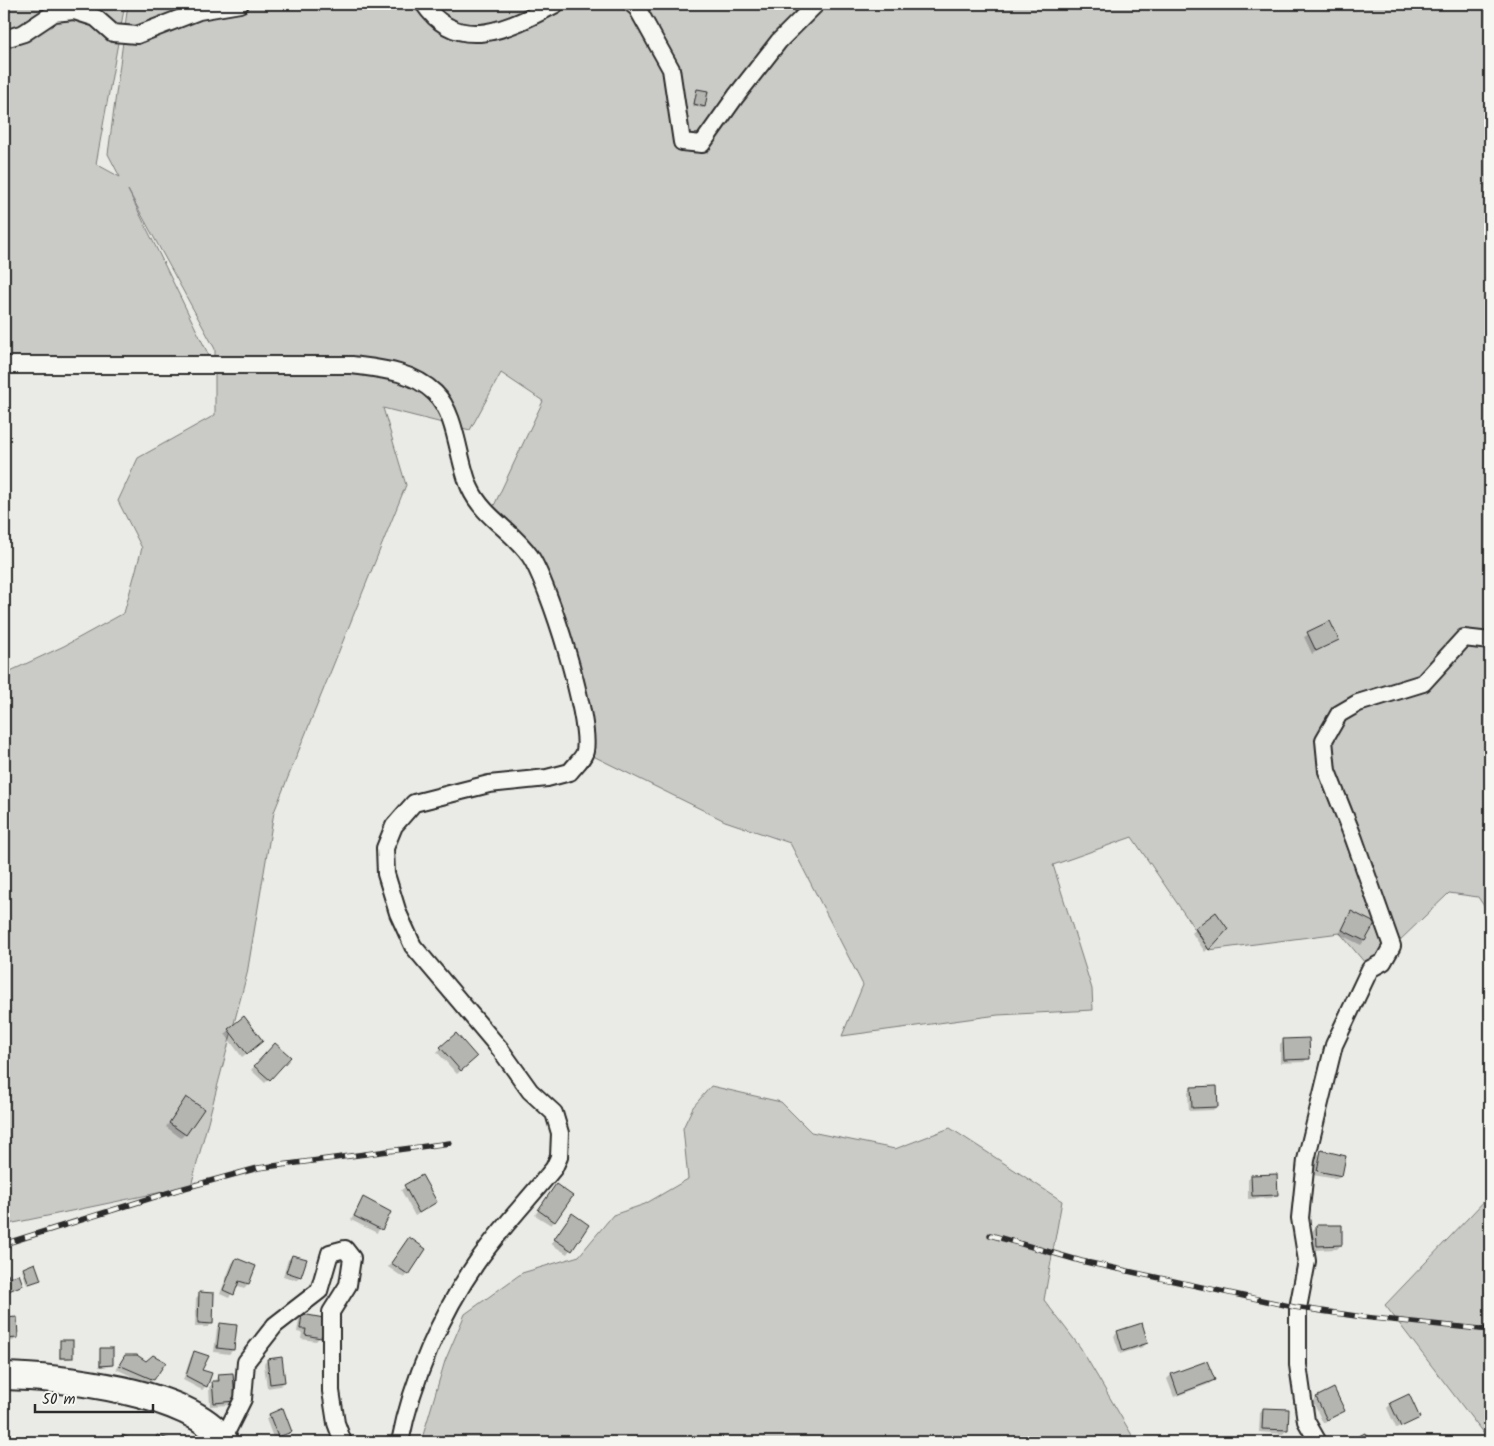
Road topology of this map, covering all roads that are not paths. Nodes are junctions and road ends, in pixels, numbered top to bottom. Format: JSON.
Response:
{"nodes":[{"id":1,"x":240,"y":4,"type":"edge"},
{"id":2,"x":424,"y":4,"type":"edge"},
{"id":3,"x":556,"y":4,"type":"edge"},
{"id":4,"x":632,"y":4,"type":"edge"},
{"id":5,"x":816,"y":4,"type":"edge"},
{"id":6,"x":4,"y":36,"type":"edge"},
{"id":7,"x":4,"y":365,"type":"edge"},
{"id":8,"x":1490,"y":641,"type":"edge"},
{"id":9,"x":4,"y":1376,"type":"edge"},
{"id":10,"x":224,"y":1441,"type":"edge"},
{"id":11,"x":343,"y":1442,"type":"edge"},
{"id":12,"x":400,"y":1442,"type":"edge"},
{"id":13,"x":1318,"y":1442,"type":"edge"}],
"edges":[{"from":1,"to":6,"type":"street"},
{"from":2,"to":3,"type":"street"},
{"from":4,"to":5,"type":"street"},
{"from":7,"to":12,"type":"street"},
{"from":8,"to":13,"type":"street"},
{"from":9,"to":10,"type":"highway"},
{"from":10,"to":11,"type":"street"}]}
